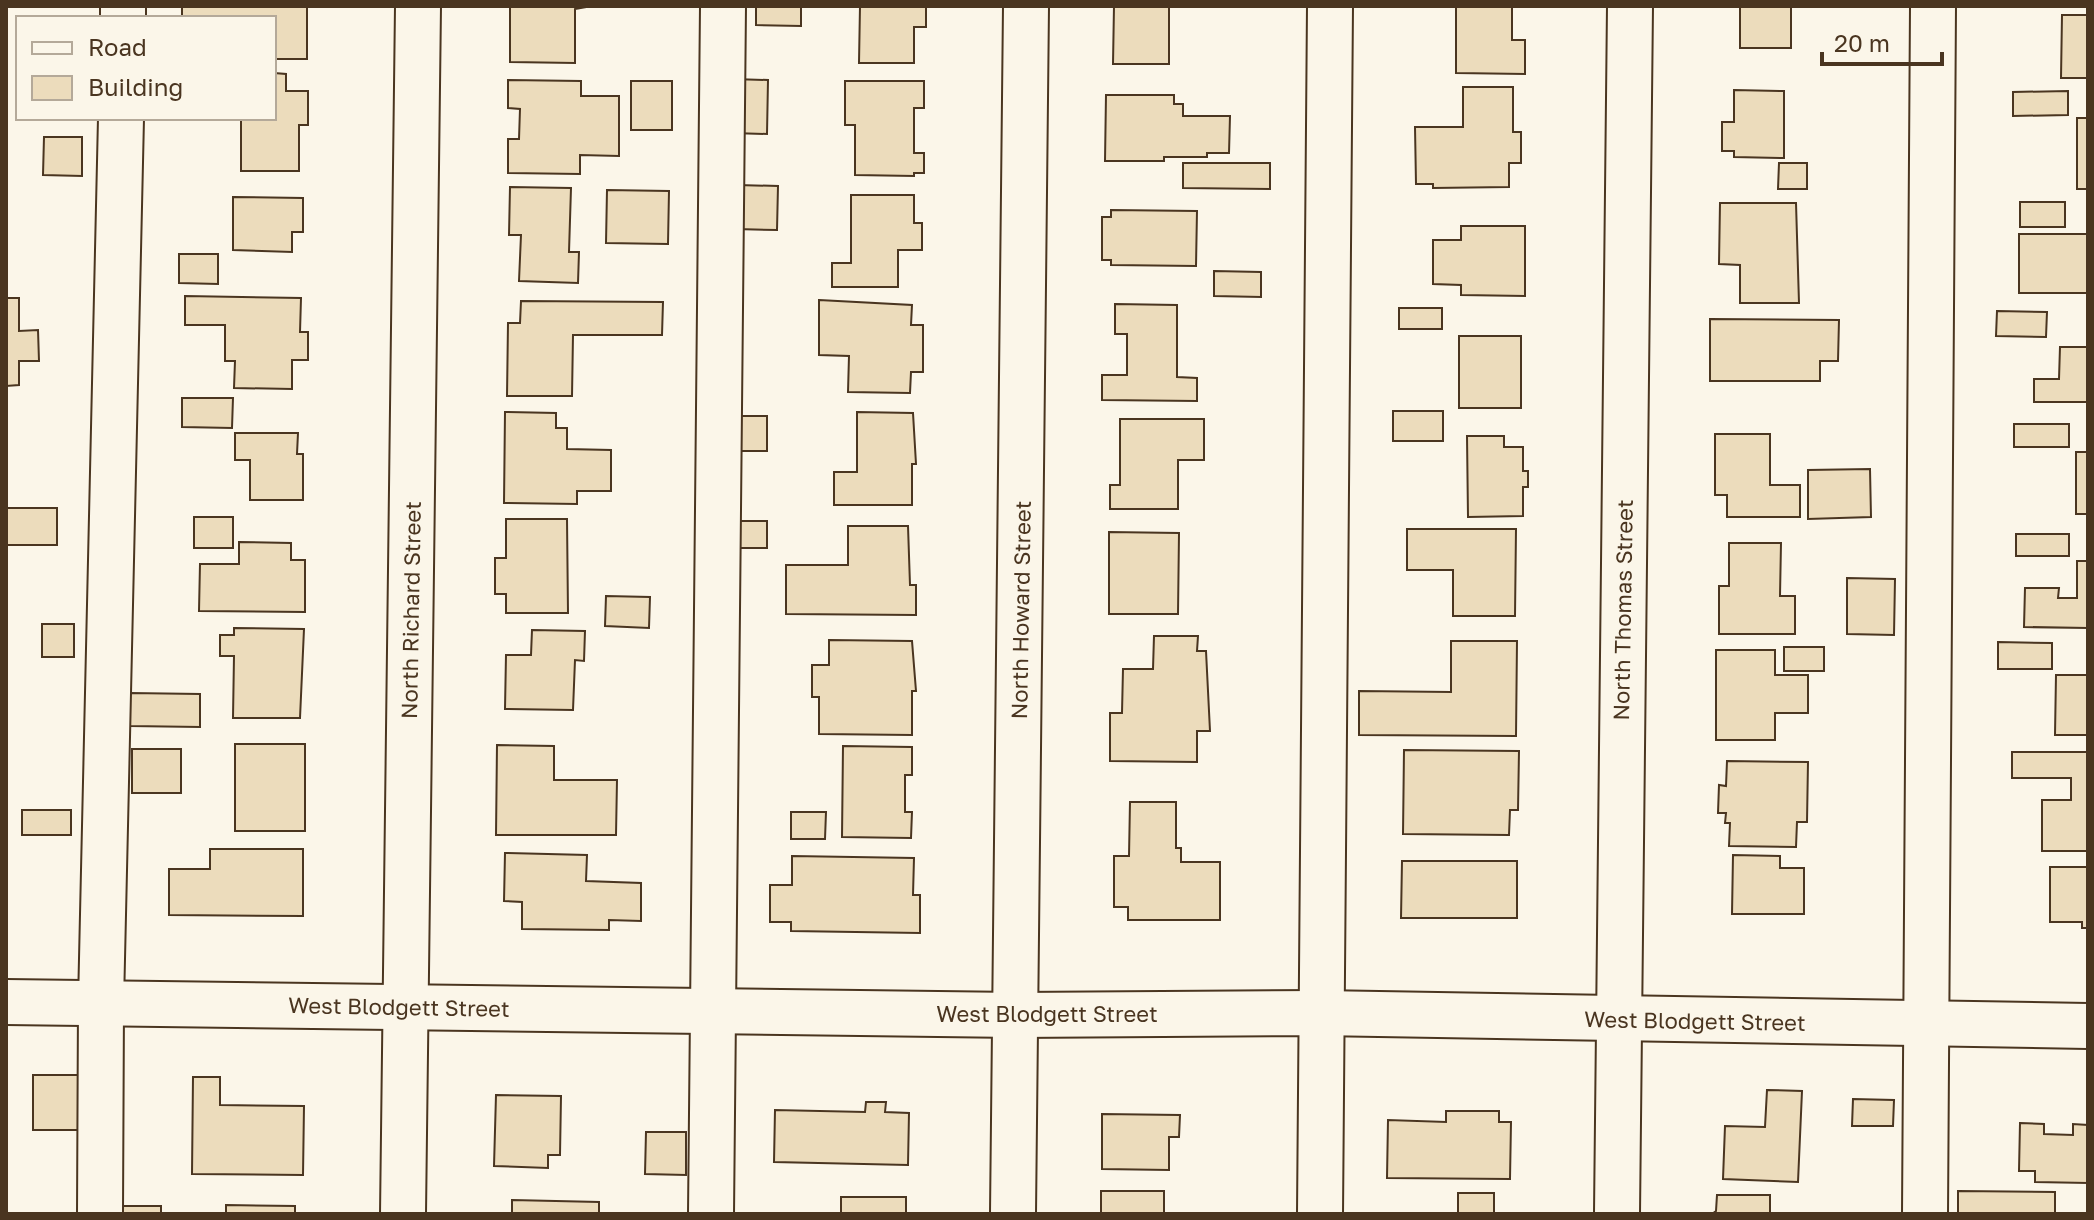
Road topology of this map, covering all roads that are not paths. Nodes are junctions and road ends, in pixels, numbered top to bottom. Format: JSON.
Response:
{"nodes":[{"id":1,"x":418,"y":6,"type":"edge"},
{"id":2,"x":723,"y":6,"type":"edge"},
{"id":3,"x":1026,"y":6,"type":"edge"},
{"id":4,"x":1330,"y":6,"type":"edge"},
{"id":5,"x":1630,"y":6,"type":"edge"},
{"id":6,"x":1933,"y":6,"type":"edge"},
{"id":7,"x":121,"y":120,"type":"edge"},
{"id":8,"x":6,"y":1002,"type":"edge"},
{"id":9,"x":101,"y":1003,"type":"junction"},
{"id":10,"x":405,"y":1007,"type":"junction"},
{"id":11,"x":713,"y":1012,"type":"junction"},
{"id":12,"x":1320,"y":1013,"type":"junction"},
{"id":13,"x":1016,"y":1015,"type":"junction"},
{"id":14,"x":1619,"y":1020,"type":"junction"},
{"id":15,"x":1928,"y":1025,"type":"junction"},
{"id":16,"x":2088,"y":1026,"type":"edge"},
{"id":17,"x":100,"y":1214,"type":"edge"},
{"id":18,"x":403,"y":1214,"type":"edge"},
{"id":19,"x":711,"y":1214,"type":"edge"},
{"id":20,"x":1013,"y":1214,"type":"edge"},
{"id":21,"x":1320,"y":1214,"type":"edge"},
{"id":22,"x":1617,"y":1214,"type":"edge"},
{"id":23,"x":1925,"y":1214,"type":"edge"}],
"edges":[{"from":1,"to":10,"type":"street","name":"North Richard Street"},
{"from":2,"to":11,"type":"street"},
{"from":3,"to":13,"type":"street","name":"North Howard Street"},
{"from":4,"to":12,"type":"street"},
{"from":5,"to":14,"type":"street","name":"North Thomas Street"},
{"from":6,"to":15,"type":"street"},
{"from":7,"to":9,"type":"street"},
{"from":8,"to":9,"type":"street","name":"West Blodgett Street"},
{"from":9,"to":10,"type":"street","name":"West Blodgett Street"},
{"from":9,"to":17,"type":"street"},
{"from":10,"to":11,"type":"street","name":"West Blodgett Street"},
{"from":10,"to":18,"type":"street","name":"North Richard Street"},
{"from":11,"to":13,"type":"street","name":"West Blodgett Street"},
{"from":11,"to":19,"type":"street"},
{"from":12,"to":13,"type":"street","name":"West Blodgett Street"},
{"from":12,"to":14,"type":"street","name":"West Blodgett Street"},
{"from":12,"to":21,"type":"street"},
{"from":13,"to":20,"type":"street","name":"North Howard Street"},
{"from":14,"to":15,"type":"street","name":"West Blodgett Street"},
{"from":14,"to":22,"type":"street","name":"North Thomas Street"},
{"from":15,"to":16,"type":"street","name":"West Blodgett Street"},
{"from":15,"to":23,"type":"street"}]}
